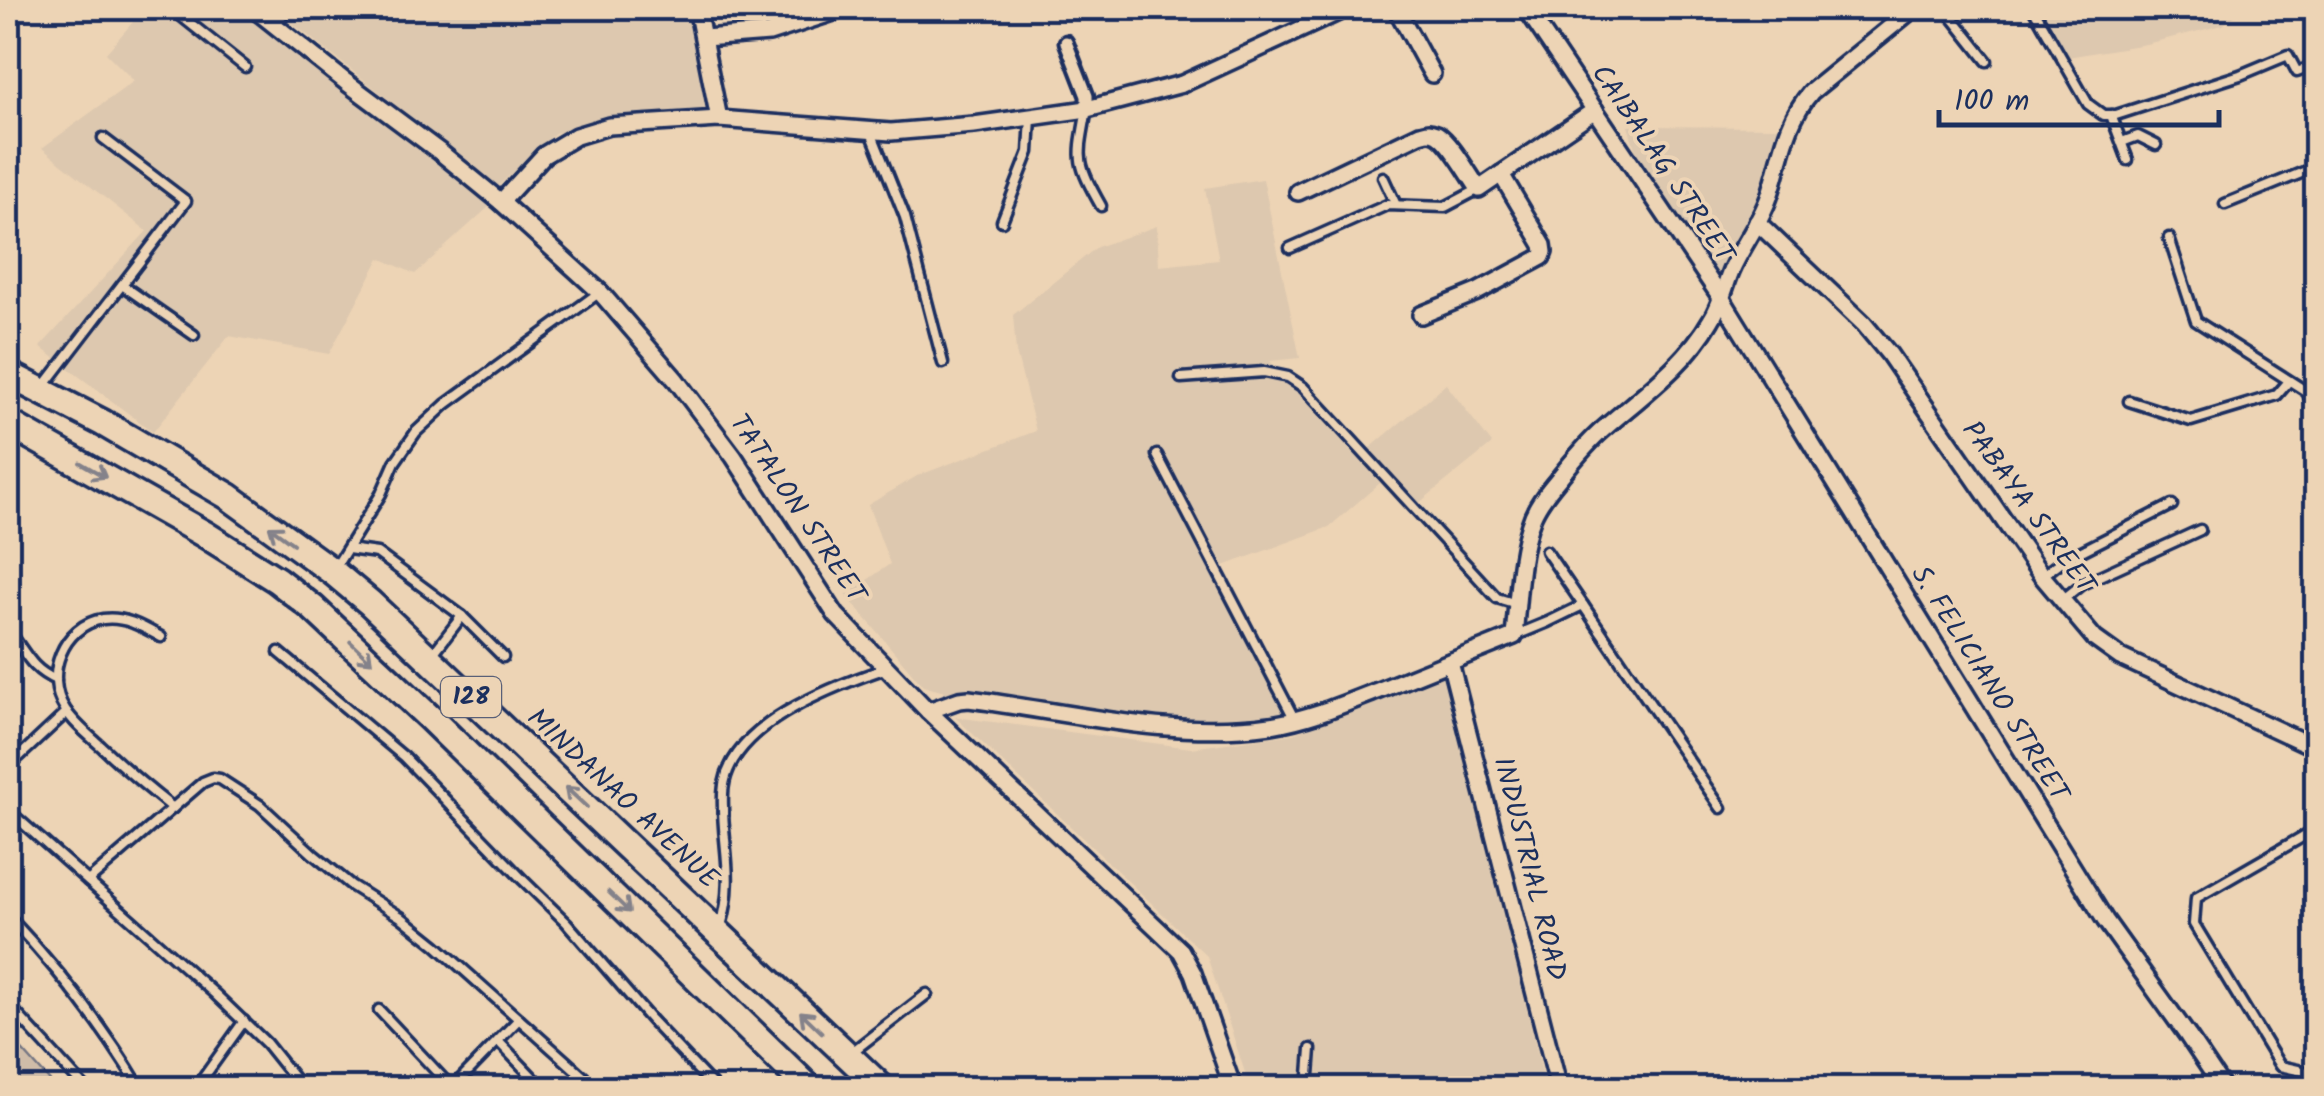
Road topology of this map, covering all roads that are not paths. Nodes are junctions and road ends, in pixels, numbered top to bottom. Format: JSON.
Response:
{"nodes":[{"id":1,"x":253,"y":8,"type":"edge"},
{"id":2,"x":288,"y":8,"type":"edge"},
{"id":3,"x":698,"y":8,"type":"edge"},
{"id":4,"x":846,"y":8,"type":"edge"},
{"id":5,"x":1347,"y":8,"type":"edge"},
{"id":6,"x":1396,"y":8,"type":"edge"},
{"id":7,"x":1526,"y":8,"type":"edge"},
{"id":8,"x":1914,"y":8,"type":"edge"},
{"id":9,"x":1945,"y":8,"type":"edge"},
{"id":10,"x":2033,"y":8,"type":"edge"},
{"id":11,"x":181,"y":16,"type":"dead end"},
{"id":12,"x":275,"y":26,"type":"junction"},
{"id":13,"x":704,"y":38,"type":"junction"},
{"id":14,"x":1066,"y":42,"type":"dead end"},
{"id":15,"x":1987,"y":60,"type":"dead end"},
{"id":16,"x":2316,"y":65,"type":"edge"},
{"id":17,"x":245,"y":66,"type":"dead end"},
{"id":18,"x":1432,"y":74,"type":"dead end"},
{"id":19,"x":1087,"y":108,"type":"junction"},
{"id":20,"x":1595,"y":110,"type":"junction"},
{"id":21,"x":2111,"y":115,"type":"junction"},
{"id":22,"x":1031,"y":117,"type":"junction"},
{"id":23,"x":719,"y":119,"type":"junction"},
{"id":24,"x":872,"y":132,"type":"junction"},
{"id":25,"x":104,"y":138,"type":"dead end"},
{"id":26,"x":2122,"y":142,"type":"junction"},
{"id":27,"x":2156,"y":145,"type":"dead end"},
{"id":28,"x":2128,"y":160,"type":"dead end"},
{"id":29,"x":2316,"y":166,"type":"edge"},
{"id":30,"x":1501,"y":174,"type":"junction"},
{"id":31,"x":1384,"y":177,"type":"dead end"},
{"id":32,"x":1479,"y":189,"type":"junction"},
{"id":33,"x":1298,"y":192,"type":"dead end"},
{"id":34,"x":501,"y":202,"type":"junction"},
{"id":35,"x":1394,"y":204,"type":"junction"},
{"id":36,"x":2225,"y":204,"type":"dead end"},
{"id":37,"x":1100,"y":206,"type":"dead end"},
{"id":38,"x":1002,"y":221,"type":"dead end"},
{"id":39,"x":1757,"y":222,"type":"junction"},
{"id":40,"x":2170,"y":238,"type":"dead end"},
{"id":41,"x":1290,"y":248,"type":"dead end"},
{"id":42,"x":122,"y":285,"type":"junction"},
{"id":43,"x":600,"y":292,"type":"junction"},
{"id":44,"x":1722,"y":299,"type":"junction"},
{"id":45,"x":1421,"y":315,"type":"dead end"},
{"id":46,"x":194,"y":335,"type":"dead end"},
{"id":47,"x":943,"y":363,"type":"dead end"},
{"id":48,"x":8,"y":374,"type":"edge"},
{"id":49,"x":1180,"y":378,"type":"dead end"},
{"id":50,"x":2290,"y":382,"type":"junction"},
{"id":51,"x":40,"y":392,"type":"junction"},
{"id":52,"x":2314,"y":399,"type":"edge"},
{"id":53,"x":2130,"y":400,"type":"dead end"},
{"id":54,"x":8,"y":423,"type":"edge"},
{"id":55,"x":1158,"y":455,"type":"dead end"},
{"id":56,"x":2172,"y":505,"type":"dead end"},
{"id":57,"x":2200,"y":530,"type":"dead end"},
{"id":58,"x":348,"y":548,"type":"junction"},
{"id":59,"x":1546,"y":551,"type":"dead end"},
{"id":60,"x":333,"y":572,"type":"junction"},
{"id":61,"x":2042,"y":576,"type":"junction"},
{"id":62,"x":2061,"y":600,"type":"junction"},
{"id":63,"x":1518,"y":604,"type":"junction"},
{"id":64,"x":1583,"y":605,"type":"junction"},
{"id":65,"x":462,"y":616,"type":"junction"},
{"id":66,"x":8,"y":630,"type":"edge"},
{"id":67,"x":161,"y":636,"type":"dead end"},
{"id":68,"x":1514,"y":636,"type":"junction"},
{"id":69,"x":279,"y":652,"type":"dead end"},
{"id":70,"x":504,"y":656,"type":"dead end"},
{"id":71,"x":429,"y":658,"type":"junction"},
{"id":72,"x":1450,"y":662,"type":"junction"},
{"id":73,"x":887,"y":668,"type":"junction"},
{"id":74,"x":56,"y":680,"type":"junction"},
{"id":75,"x":928,"y":710,"type":"junction"},
{"id":76,"x":67,"y":712,"type":"junction"},
{"id":77,"x":1295,"y":720,"type":"junction"},
{"id":78,"x":2316,"y":748,"type":"edge"},
{"id":79,"x":8,"y":767,"type":"edge"},
{"id":80,"x":173,"y":808,"type":"junction"},
{"id":81,"x":1721,"y":808,"type":"dead end"},
{"id":82,"x":8,"y":810,"type":"edge"},
{"id":83,"x":2316,"y":829,"type":"edge"},
{"id":84,"x":88,"y":881,"type":"junction"},
{"id":85,"x":8,"y":916,"type":"edge"},
{"id":86,"x":719,"y":931,"type":"junction"},
{"id":87,"x":928,"y":994,"type":"dead end"},
{"id":88,"x":8,"y":1004,"type":"edge"},
{"id":89,"x":379,"y":1010,"type":"dead end"},
{"id":90,"x":519,"y":1019,"type":"junction"},
{"id":91,"x":244,"y":1021,"type":"junction"},
{"id":92,"x":498,"y":1041,"type":"junction"},
{"id":93,"x":1312,"y":1049,"type":"dead end"},
{"id":94,"x":846,"y":1056,"type":"junction"},
{"id":95,"x":2316,"y":1074,"type":"edge"},
{"id":96,"x":85,"y":1088,"type":"edge"},
{"id":97,"x":140,"y":1088,"type":"edge"},
{"id":98,"x":196,"y":1088,"type":"edge"},
{"id":99,"x":302,"y":1088,"type":"edge"},
{"id":100,"x":452,"y":1088,"type":"edge"},
{"id":101,"x":544,"y":1088,"type":"edge"},
{"id":102,"x":596,"y":1088,"type":"edge"},
{"id":103,"x":715,"y":1088,"type":"edge"},
{"id":104,"x":810,"y":1088,"type":"edge"},
{"id":105,"x":882,"y":1088,"type":"edge"},
{"id":106,"x":1233,"y":1088,"type":"edge"},
{"id":107,"x":1308,"y":1088,"type":"edge"},
{"id":108,"x":1558,"y":1088,"type":"edge"},
{"id":109,"x":2223,"y":1088,"type":"edge"}],
"edges":[{"from":1,"to":12,"type":"street","name":"TATALON STREET"},
{"from":2,"to":12,"type":"lane"},
{"from":3,"to":13,"type":"street"},
{"from":4,"to":13,"type":"street"},
{"from":5,"to":19,"type":"street"},
{"from":6,"to":18,"type":"street"},
{"from":7,"to":20,"type":"street","name":"CAIBALAG STREET"},
{"from":8,"to":39,"type":"street"},
{"from":9,"to":15,"type":"lane"},
{"from":10,"to":21,"type":"lane"},
{"from":11,"to":17,"type":"lane"},
{"from":12,"to":34,"type":"street","name":"TATALON STREET"},
{"from":13,"to":23,"type":"street"},
{"from":14,"to":19,"type":"street"},
{"from":16,"to":21,"type":"lane"},
{"from":19,"to":22,"type":"street"},
{"from":19,"to":37,"type":"lane"},
{"from":20,"to":30,"type":"street"},
{"from":20,"to":44,"type":"street","name":"CAIBALAG STREET"},
{"from":21,"to":26,"type":"lane"},
{"from":22,"to":24,"type":"street"},
{"from":22,"to":38,"type":"lane"},
{"from":23,"to":24,"type":"street"},
{"from":23,"to":34,"type":"street"},
{"from":24,"to":47,"type":"lane"},
{"from":25,"to":42,"type":"lane"},
{"from":26,"to":27,"type":"lane"},
{"from":26,"to":28,"type":"lane"},
{"from":29,"to":36,"type":"lane"},
{"from":30,"to":32,"type":"street"},
{"from":30,"to":45,"type":"street"},
{"from":31,"to":35,"type":"lane"},
{"from":32,"to":33,"type":"street"},
{"from":32,"to":35,"type":"lane"},
{"from":34,"to":43,"type":"street","name":"TATALON STREET"},
{"from":35,"to":41,"type":"lane"},
{"from":39,"to":44,"type":"street"},
{"from":39,"to":61,"type":"street","name":"PABAYA STREET"},
{"from":40,"to":50,"type":"lane"},
{"from":42,"to":46,"type":"lane"},
{"from":42,"to":51,"type":"lane"},
{"from":43,"to":58,"type":"lane"},
{"from":43,"to":73,"type":"street","name":"TATALON STREET"},
{"from":44,"to":63,"type":"street"},
{"from":44,"to":109,"type":"street","name":"S. FELICIANO STREET"},
{"from":48,"to":51,"type":"main road","name":"MINDANAO AVENUE","number":"128"},
{"from":49,"to":63,"type":"lane"},
{"from":50,"to":52,"type":"lane"},
{"from":50,"to":53,"type":"lane"},
{"from":60,"to":51,"type":"main road","name":"MINDANAO AVENUE","number":"128","one_way":true},
{"from":54,"to":104,"type":"main road","number":"128","one_way":true},
{"from":55,"to":77,"type":"lane"},
{"from":56,"to":61,"type":"lane"},
{"from":57,"to":62,"type":"lane"},
{"from":58,"to":60,"type":"lane"},
{"from":58,"to":65,"type":"lane"},
{"from":59,"to":64,"type":"lane"},
{"from":60,"to":71,"type":"main road","name":"MINDANAO AVENUE","number":"128"},
{"from":61,"to":62,"type":"street","name":"PABAYA STREET"},
{"from":62,"to":78,"type":"street","name":"PABAYA STREET"},
{"from":63,"to":68,"type":"street"},
{"from":64,"to":68,"type":"lane"},
{"from":64,"to":81,"type":"lane"},
{"from":65,"to":70,"type":"lane"},
{"from":65,"to":71,"type":"lane"},
{"from":66,"to":74,"type":"lane"},
{"from":67,"to":74,"type":"lane"},
{"from":68,"to":72,"type":"street"},
{"from":69,"to":103,"type":"lane"},
{"from":86,"to":71,"type":"main road","name":"MINDANAO AVENUE","number":"128","one_way":true},
{"from":72,"to":77,"type":"street"},
{"from":72,"to":108,"type":"street","name":"INDUSTRIAL ROAD"},
{"from":73,"to":75,"type":"street","name":"TATALON STREET"},
{"from":73,"to":86,"type":"lane"},
{"from":74,"to":76,"type":"lane"},
{"from":75,"to":77,"type":"street"},
{"from":75,"to":106,"type":"street","name":"TATALON STREET"},
{"from":76,"to":79,"type":"lane"},
{"from":76,"to":80,"type":"lane"},
{"from":80,"to":84,"type":"lane"},
{"from":80,"to":90,"type":"lane"},
{"from":82,"to":84,"type":"lane"},
{"from":83,"to":95,"type":"lane"},
{"from":84,"to":91,"type":"lane"},
{"from":85,"to":97,"type":"lane"},
{"from":94,"to":86,"type":"main road","name":"MINDANAO AVENUE","number":"128","one_way":true},
{"from":87,"to":94,"type":"lane"},
{"from":88,"to":96,"type":"lane"},
{"from":89,"to":100,"type":"lane"},
{"from":90,"to":92,"type":"lane"},
{"from":90,"to":102,"type":"lane"},
{"from":91,"to":98,"type":"lane"},
{"from":91,"to":99,"type":"lane"},
{"from":92,"to":100,"type":"lane"},
{"from":92,"to":101,"type":"lane"},
{"from":93,"to":107,"type":"lane"},
{"from":94,"to":105,"type":"main road","name":"MINDANAO AVENUE","number":"128"}]}
